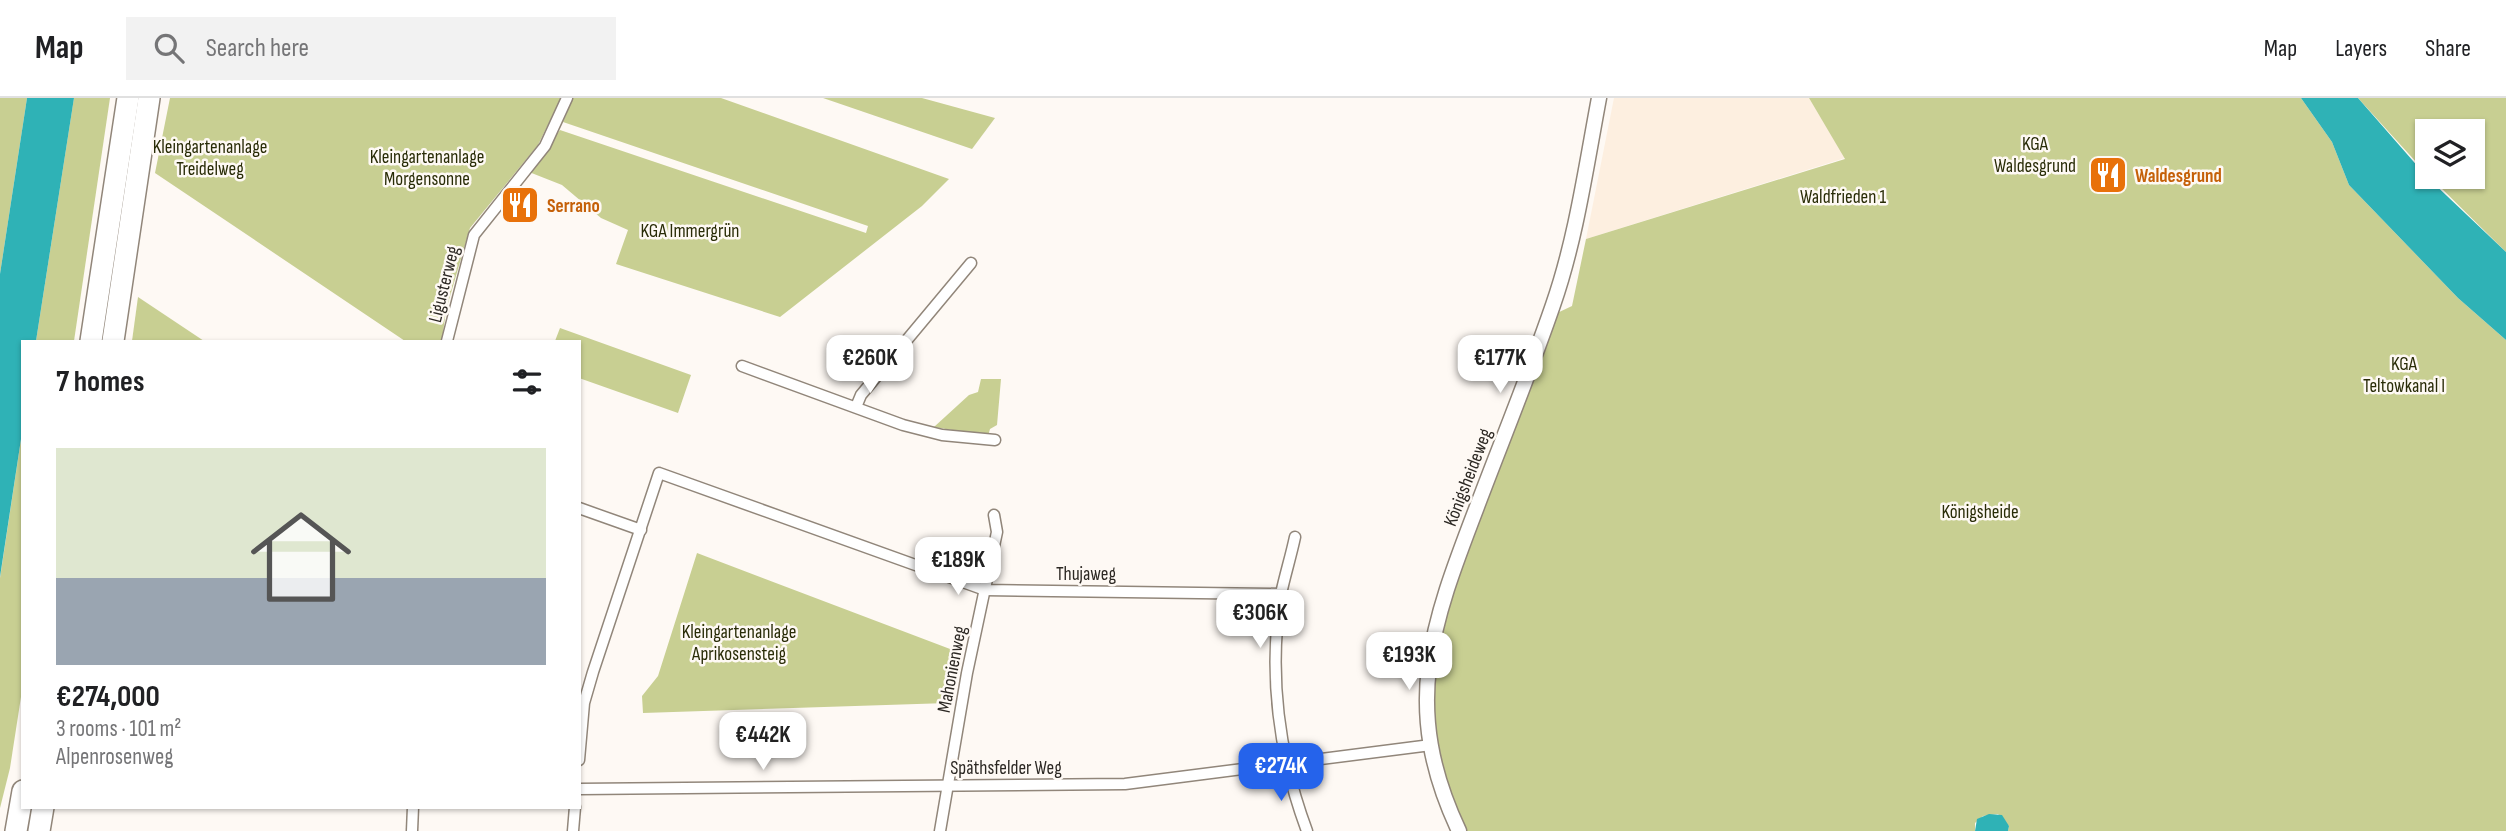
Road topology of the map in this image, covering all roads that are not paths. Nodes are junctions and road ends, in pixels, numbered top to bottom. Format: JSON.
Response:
{"nodes":[{"id":1,"x":128,"y":98,"type":"edge"},
{"id":2,"x":149,"y":98,"type":"edge"},
{"id":3,"x":567,"y":98,"type":"edge"},
{"id":4,"x":1600,"y":98,"type":"edge"},
{"id":5,"x":971,"y":263,"type":"dead end"},
{"id":6,"x":91,"y":340,"type":"edge"},
{"id":7,"x":113,"y":340,"type":"edge"},
{"id":8,"x":447,"y":340,"type":"edge"},
{"id":9,"x":742,"y":366,"type":"dead end"},
{"id":10,"x":856,"y":407,"type":"junction"},
{"id":11,"x":995,"y":440,"type":"dead end"},
{"id":12,"x":581,"y":509,"type":"edge"},
{"id":13,"x":994,"y":515,"type":"dead end"},
{"id":14,"x":641,"y":530,"type":"junction"},
{"id":15,"x":1295,"y":537,"type":"dead end"},
{"id":16,"x":985,"y":590,"type":"junction"},
{"id":17,"x":1281,"y":594,"type":"junction"},
{"id":18,"x":581,"y":743,"type":"edge"},
{"id":19,"x":1432,"y":745,"type":"junction"},
{"id":20,"x":1286,"y":764,"type":"junction"},
{"id":21,"x":947,"y":785,"type":"junction"},
{"id":22,"x":581,"y":789,"type":"edge"},
{"id":23,"x":21,"y":802,"type":"edge"},
{"id":24,"x":43,"y":809,"type":"edge"},
{"id":25,"x":53,"y":809,"type":"edge"},
{"id":26,"x":413,"y":809,"type":"edge"},
{"id":27,"x":575,"y":809,"type":"edge"},
{"id":28,"x":16,"y":831,"type":"edge"},
{"id":29,"x":39,"y":831,"type":"edge"},
{"id":30,"x":51,"y":831,"type":"edge"},
{"id":31,"x":411,"y":831,"type":"edge"},
{"id":32,"x":573,"y":831,"type":"edge"},
{"id":33,"x":940,"y":831,"type":"edge"},
{"id":34,"x":1307,"y":831,"type":"edge"},
{"id":35,"x":1459,"y":831,"type":"edge"}],
"edges":[{"from":1,"to":6,"type":"highway"},
{"from":2,"to":7,"type":"highway"},
{"from":3,"to":8,"type":"street","name":"Ligusterweg"},
{"from":4,"to":19,"type":"street","name":"Königsheideweg"},
{"from":5,"to":10,"type":"street"},
{"from":9,"to":10,"type":"street"},
{"from":10,"to":11,"type":"street"},
{"from":12,"to":14,"type":"street"},
{"from":13,"to":16,"type":"street","name":"Mahonienweg"},
{"from":14,"to":16,"type":"street","name":"Thujaweg"},
{"from":14,"to":18,"type":"street"},
{"from":15,"to":17,"type":"street"},
{"from":16,"to":17,"type":"street","name":"Thujaweg"},
{"from":16,"to":21,"type":"street","name":"Mahonienweg"},
{"from":17,"to":20,"type":"street"},
{"from":19,"to":20,"type":"street","name":"Späthsfelder Weg"},
{"from":19,"to":35,"type":"street","name":"Königsheideweg"},
{"from":20,"to":21,"type":"street","name":"Späthsfelder Weg"},
{"from":20,"to":34,"type":"street"},
{"from":21,"to":22,"type":"street","name":"Späthsfelder Weg"},
{"from":21,"to":33,"type":"street","name":"Mahonienweg"},
{"from":23,"to":28,"type":"highway"},
{"from":24,"to":29,"type":"highway"},
{"from":25,"to":30,"type":"highway"},
{"from":26,"to":31,"type":"street"},
{"from":27,"to":32,"type":"street"}]}
